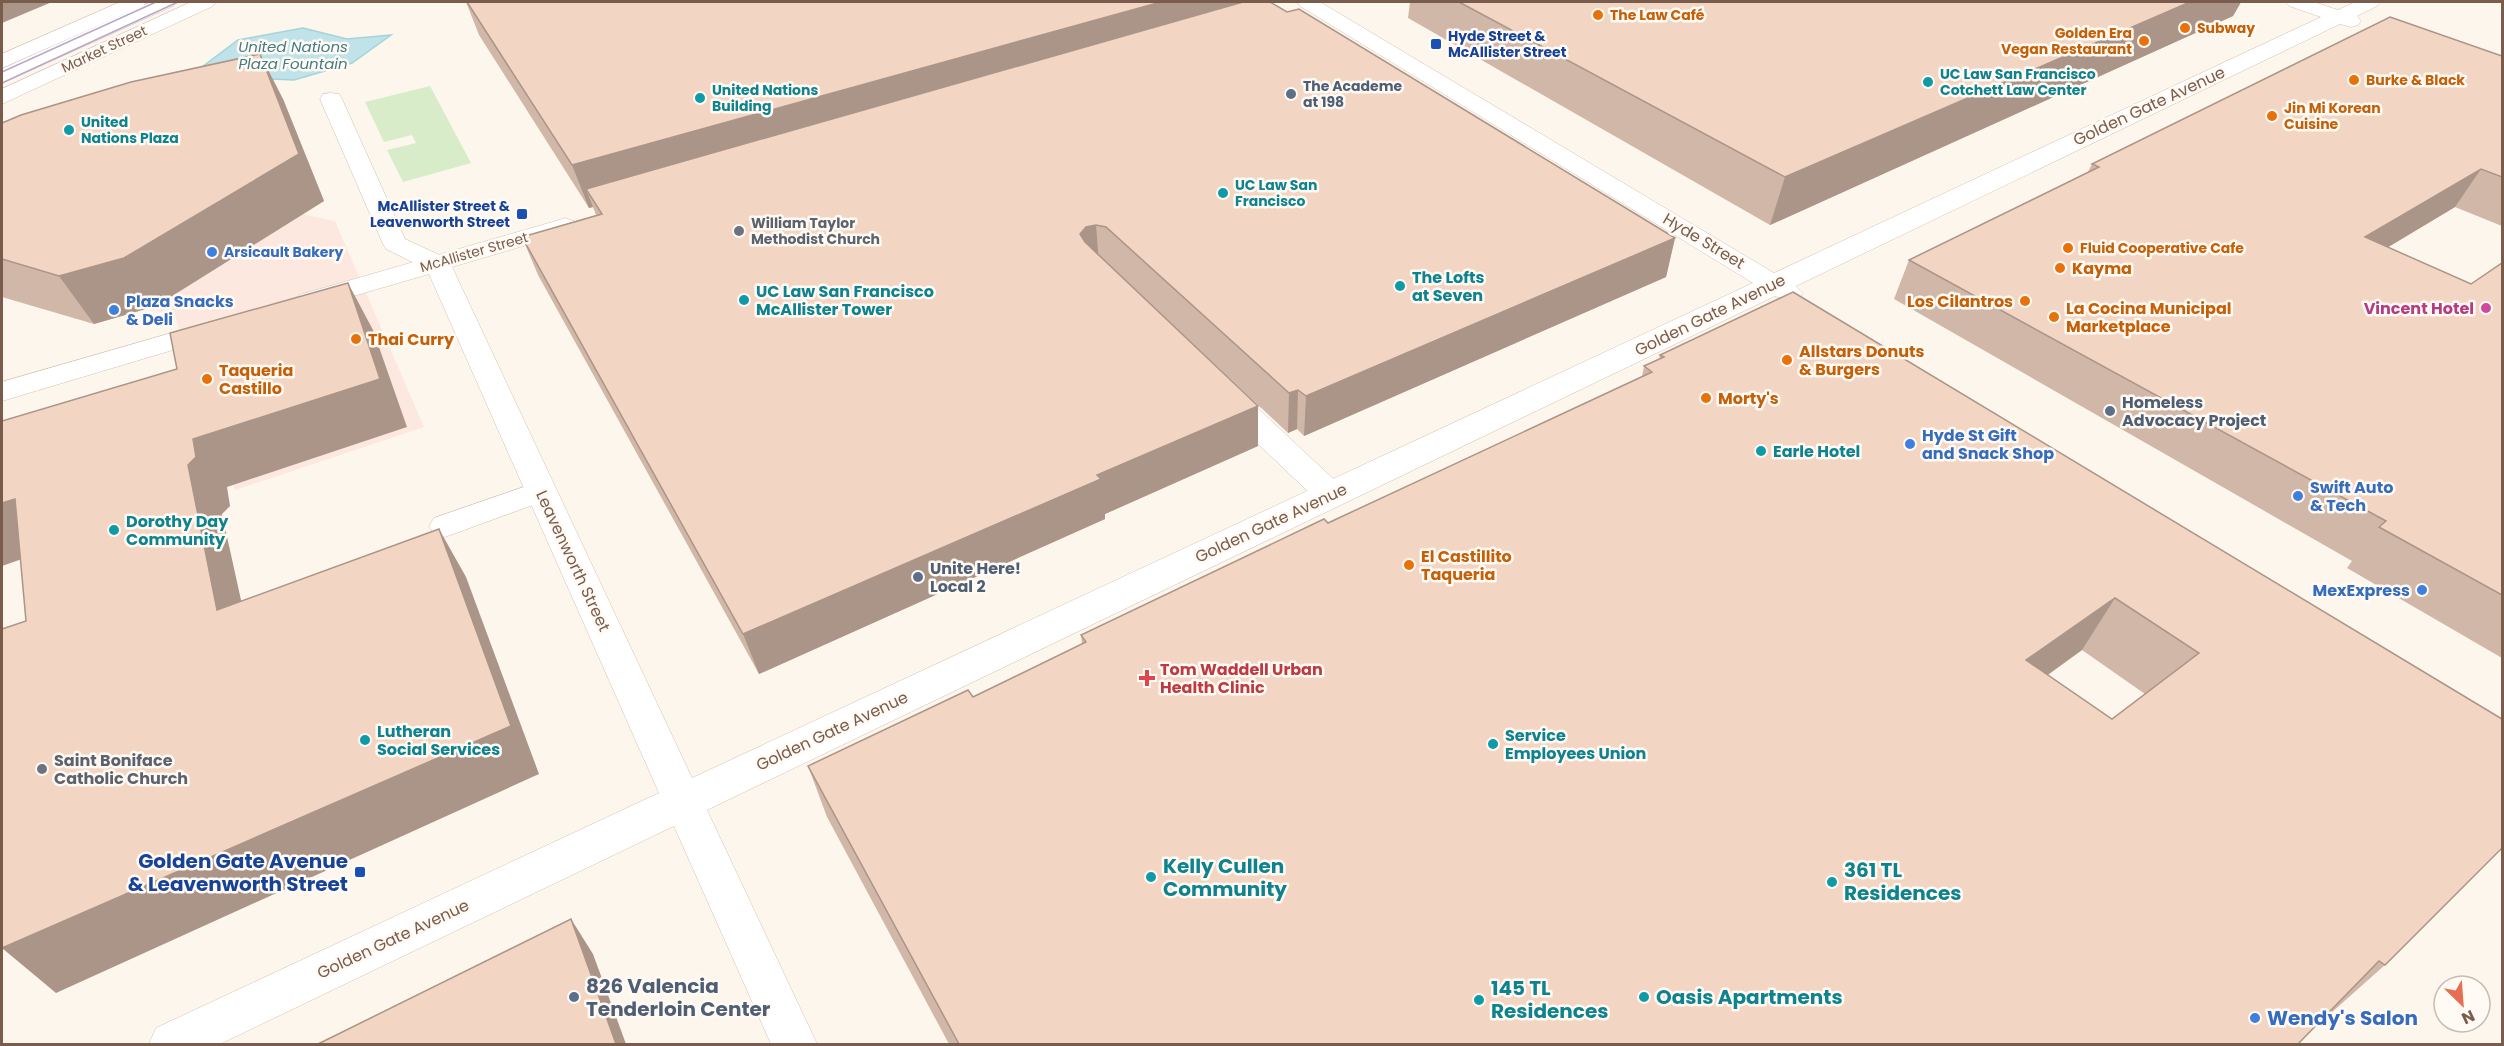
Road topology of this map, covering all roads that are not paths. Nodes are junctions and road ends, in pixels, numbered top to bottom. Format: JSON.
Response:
{"nodes":[{"id":1,"x":136,"y":2,"type":"edge"},
{"id":2,"x":166,"y":2,"type":"edge"},
{"id":3,"x":206,"y":2,"type":"edge"},
{"id":4,"x":2296,"y":2,"type":"edge"},
{"id":5,"x":2370,"y":2,"type":"edge"},
{"id":6,"x":1309,"y":5,"type":"edge"},
{"id":7,"x":2339,"y":16,"type":"junction"},
{"id":8,"x":2369,"y":27,"type":"edge"},
{"id":9,"x":2,"y":62,"type":"edge"},
{"id":10,"x":2,"y":77,"type":"edge"},
{"id":11,"x":2,"y":97,"type":"edge"},
{"id":12,"x":331,"y":99,"type":"dead end"},
{"id":13,"x":581,"y":221,"type":"edge"},
{"id":14,"x":437,"y":263,"type":"junction"},
{"id":15,"x":1774,"y":284,"type":"junction"},
{"id":16,"x":1811,"y":306,"type":"edge"},
{"id":17,"x":280,"y":309,"type":"edge"},
{"id":18,"x":234,"y":323,"type":"edge"},
{"id":19,"x":1206,"y":376,"type":"edge"},
{"id":20,"x":6,"y":388,"type":"edge"},
{"id":21,"x":541,"y":491,"type":"junction"},
{"id":22,"x":1330,"y":494,"type":"junction"},
{"id":23,"x":445,"y":526,"type":"dead end"},
{"id":24,"x":682,"y":801,"type":"junction"},
{"id":25,"x":172,"y":1044,"type":"edge"},
{"id":26,"x":794,"y":1044,"type":"edge"}],
"edges":[{"from":1,"to":9,"type":"main road","name":"Market Street"},
{"from":2,"to":10,"type":"lane","name":"Market Street"},
{"from":3,"to":11,"type":"main road","name":"Market Street"},
{"from":4,"to":7,"type":"main road"},
{"from":5,"to":7,"type":"main road","name":"Golden Gate Avenue"},
{"from":6,"to":15,"type":"main road","name":"Hyde Street"},
{"from":7,"to":8,"type":"main road"},
{"from":7,"to":15,"type":"main road","name":"Golden Gate Avenue"},
{"from":12,"to":14,"type":"lane"},
{"from":13,"to":14,"type":"main road","name":"McAllister Street"},
{"from":14,"to":17,"type":"main road","name":"McAllister Street"},
{"from":14,"to":21,"type":"main road","name":"Leavenworth Street"},
{"from":15,"to":16,"type":"main road","name":"Hyde Street"},
{"from":15,"to":22,"type":"main road","name":"Golden Gate Avenue"},
{"from":18,"to":20,"type":"main road"},
{"from":19,"to":22,"type":"main road"},
{"from":21,"to":23,"type":"lane"},
{"from":21,"to":24,"type":"main road","name":"Leavenworth Street"},
{"from":22,"to":24,"type":"main road","name":"Golden Gate Avenue"},
{"from":24,"to":25,"type":"main road","name":"Golden Gate Avenue"},
{"from":24,"to":26,"type":"main road","name":"Leavenworth Street"}]}
